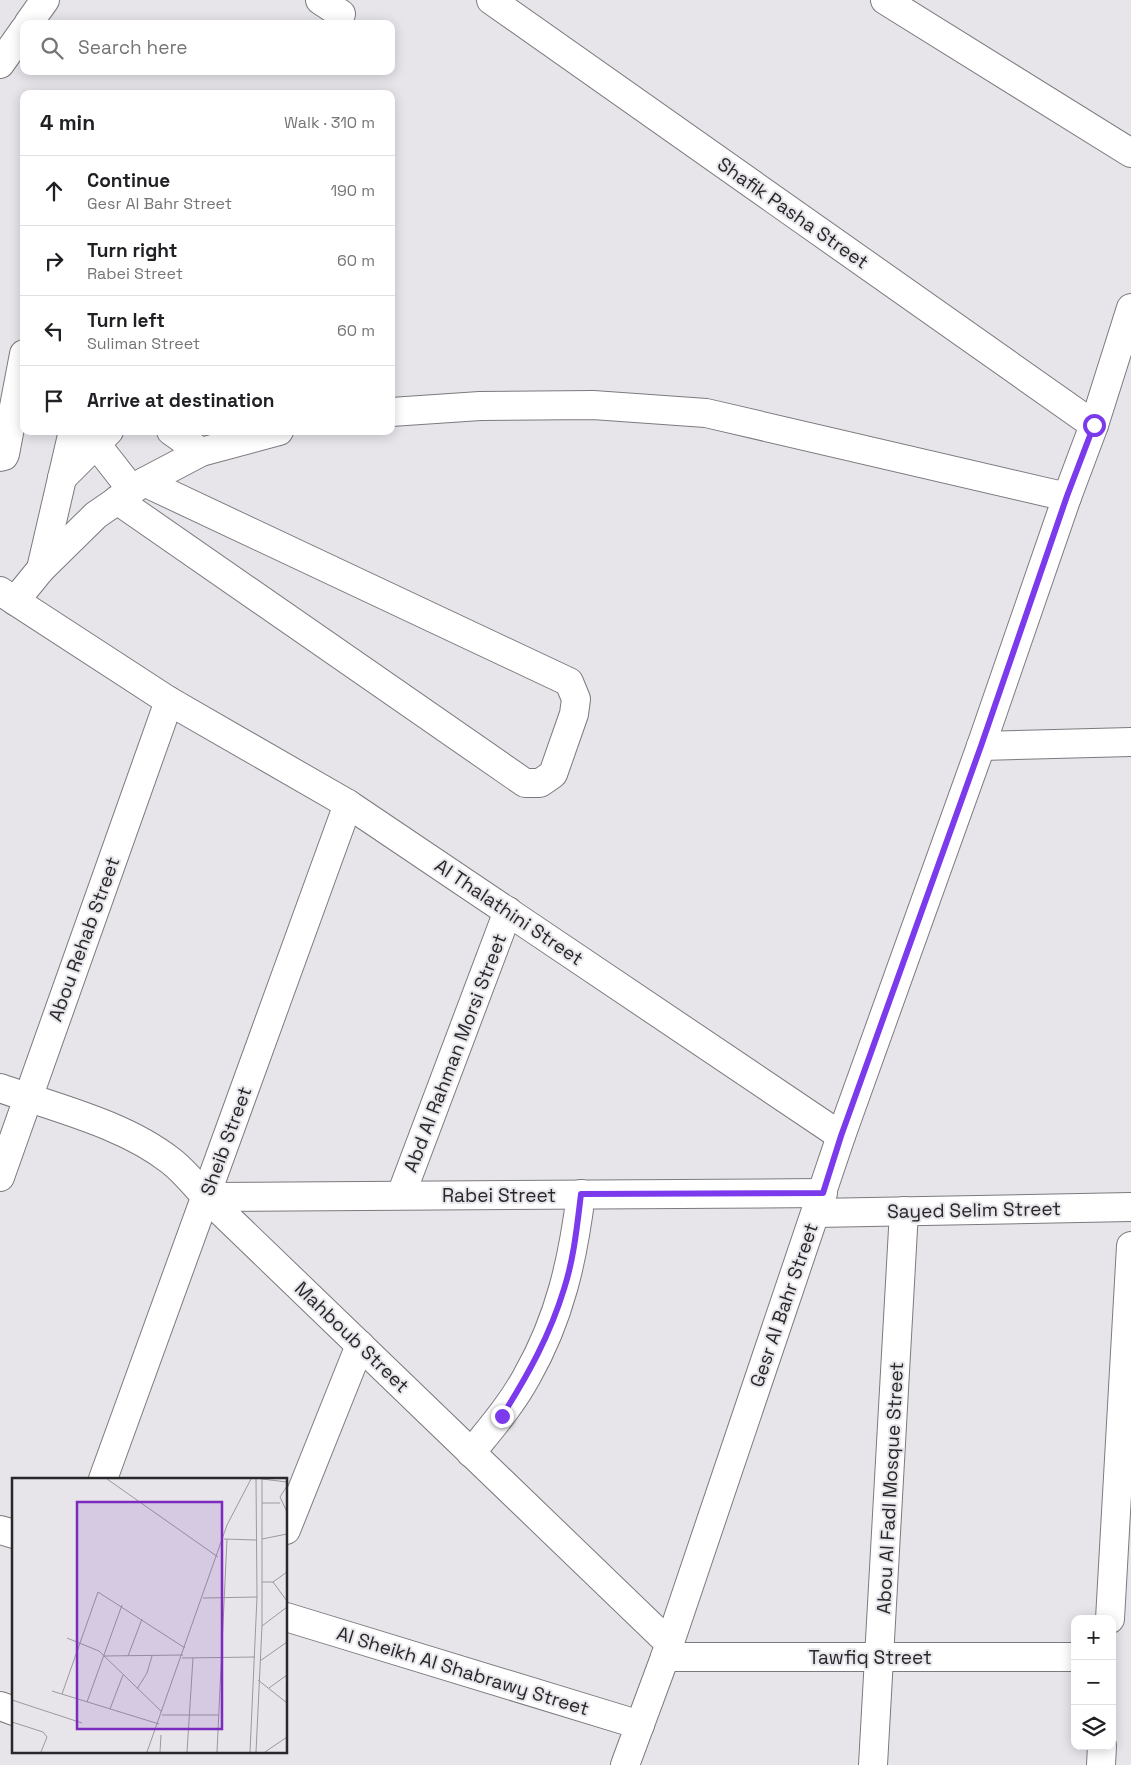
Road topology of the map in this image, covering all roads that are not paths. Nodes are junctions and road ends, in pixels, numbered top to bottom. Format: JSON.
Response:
{"nodes":[{"id":1,"x":45,"y":0,"type":"edge"},
{"id":2,"x":491,"y":0,"type":"edge"},
{"id":3,"x":885,"y":0,"type":"edge"},
{"id":4,"x":31,"y":20,"type":"edge"},
{"id":5,"x":20,"y":36,"type":"edge"},
{"id":6,"x":0,"y":64,"type":"edge"},
{"id":7,"x":1131,"y":153,"type":"edge"},
{"id":8,"x":1131,"y":308,"type":"edge"},
{"id":9,"x":20,"y":375,"type":"edge"},
{"id":10,"x":395,"y":412,"type":"edge"},
{"id":11,"x":1094,"y":425,"type":"junction"},
{"id":12,"x":93,"y":435,"type":"edge"},
{"id":13,"x":177,"y":435,"type":"edge"},
{"id":14,"x":264,"y":435,"type":"edge"},
{"id":15,"x":201,"y":452,"type":"junction"},
{"id":16,"x":0,"y":457,"type":"edge"},
{"id":17,"x":131,"y":491,"type":"junction"},
{"id":18,"x":1067,"y":496,"type":"junction"},
{"id":19,"x":41,"y":569,"type":"junction"},
{"id":20,"x":8,"y":596,"type":"edge"},
{"id":21,"x":169,"y":701,"type":"junction"},
{"id":22,"x":1131,"y":742,"type":"edge"},
{"id":23,"x":981,"y":746,"type":"junction"},
{"id":24,"x":348,"y":804,"type":"junction"},
{"id":25,"x":508,"y":912,"type":"junction"},
{"id":26,"x":0,"y":1088,"type":"edge"},
{"id":27,"x":28,"y":1098,"type":"junction"},
{"id":28,"x":841,"y":1136,"type":"junction"},
{"id":29,"x":0,"y":1177,"type":"edge"},
{"id":30,"x":581,"y":1194,"type":"junction"},
{"id":31,"x":401,"y":1195,"type":"junction"},
{"id":32,"x":206,"y":1196,"type":"junction"},
{"id":33,"x":819,"y":1203,"type":"junction"},
{"id":34,"x":1131,"y":1207,"type":"edge"},
{"id":35,"x":904,"y":1211,"type":"junction"},
{"id":36,"x":1131,"y":1246,"type":"edge"},
{"id":37,"x":360,"y":1345,"type":"junction"},
{"id":38,"x":471,"y":1453,"type":"junction"},
{"id":39,"x":103,"y":1478,"type":"edge"},
{"id":40,"x":288,"y":1525,"type":"edge"},
{"id":41,"x":1110,"y":1615,"type":"edge"},
{"id":42,"x":288,"y":1618,"type":"edge"},
{"id":43,"x":667,"y":1650,"type":"junction"},
{"id":44,"x":880,"y":1657,"type":"junction"},
{"id":45,"x":1071,"y":1657,"type":"edge"},
{"id":46,"x":0,"y":1706,"type":"edge"},
{"id":47,"x":12,"y":1710,"type":"edge"},
{"id":48,"x":640,"y":1725,"type":"junction"},
{"id":49,"x":1102,"y":1750,"type":"edge"},
{"id":50,"x":625,"y":1765,"type":"edge"},
{"id":51,"x":873,"y":1765,"type":"edge"},
{"id":52,"x":1101,"y":1765,"type":"edge"}],
"edges":[{"from":1,"to":4,"type":"street"},
{"from":2,"to":11,"type":"street","name":"Shafik Pasha Street"},
{"from":3,"to":7,"type":"street"},
{"from":5,"to":6,"type":"street"},
{"from":8,"to":11,"type":"street","name":"Gesr Al Bahr Street"},
{"from":9,"to":16,"type":"street"},
{"from":10,"to":18,"type":"street"},
{"from":11,"to":18,"type":"street","name":"Gesr Al Bahr Street"},
{"from":12,"to":17,"type":"street"},
{"from":12,"to":19,"type":"street"},
{"from":13,"to":15,"type":"street"},
{"from":14,"to":15,"type":"street"},
{"from":15,"to":17,"type":"street"},
{"from":17,"to":17,"type":"street"},
{"from":17,"to":19,"type":"street"},
{"from":18,"to":23,"type":"street","name":"Gesr Al Bahr Street"},
{"from":19,"to":20,"type":"street"},
{"from":20,"to":21,"type":"street","name":"Al Thalathini Street"},
{"from":21,"to":24,"type":"street","name":"Al Thalathini Street"},
{"from":21,"to":27,"type":"street","name":"Abou Rehab Street"},
{"from":22,"to":23,"type":"street"},
{"from":23,"to":28,"type":"street","name":"Gesr Al Bahr Street"},
{"from":24,"to":25,"type":"street","name":"Al Thalathini Street"},
{"from":24,"to":32,"type":"street","name":"Sheib Street"},
{"from":25,"to":28,"type":"street","name":"Al Thalathini Street"},
{"from":25,"to":31,"type":"street","name":"Abd Al Rahman Morsi Street"},
{"from":26,"to":27,"type":"street","name":"Mahboub Street"},
{"from":27,"to":29,"type":"street","name":"Abou Rehab Street"},
{"from":27,"to":32,"type":"street","name":"Mahboub Street"},
{"from":28,"to":33,"type":"street","name":"Gesr Al Bahr Street"},
{"from":30,"to":31,"type":"street","name":"Rabei Street"},
{"from":30,"to":33,"type":"street","name":"Rabei Street"},
{"from":30,"to":38,"type":"street"},
{"from":31,"to":32,"type":"street","name":"Rabei Street"},
{"from":32,"to":37,"type":"street","name":"Mahboub Street"},
{"from":32,"to":39,"type":"street","name":"Sheib Street"},
{"from":33,"to":35,"type":"street","name":"Sayed Selim Street"},
{"from":33,"to":43,"type":"street","name":"Gesr Al Bahr Street"},
{"from":34,"to":35,"type":"street","name":"Sayed Selim Street"},
{"from":35,"to":44,"type":"street","name":"Abou Al Fadl Mosque Street"},
{"from":36,"to":41,"type":"street"},
{"from":37,"to":38,"type":"street","name":"Mahboub Street"},
{"from":37,"to":40,"type":"street"},
{"from":38,"to":43,"type":"street","name":"Mahboub Street"},
{"from":42,"to":48,"type":"street","name":"Al Sheikh Al Shabrawy Street"},
{"from":43,"to":44,"type":"street","name":"Tawfiq Street"},
{"from":43,"to":48,"type":"street","name":"Gesr Al Bahr Street"},
{"from":44,"to":45,"type":"street","name":"Tawfiq Street"},
{"from":44,"to":51,"type":"street","name":"Abou Al Fadl Mosque Street"},
{"from":46,"to":47,"type":"street"},
{"from":48,"to":50,"type":"street","name":"Gesr Al Bahr Street"},
{"from":49,"to":52,"type":"street"}]}
